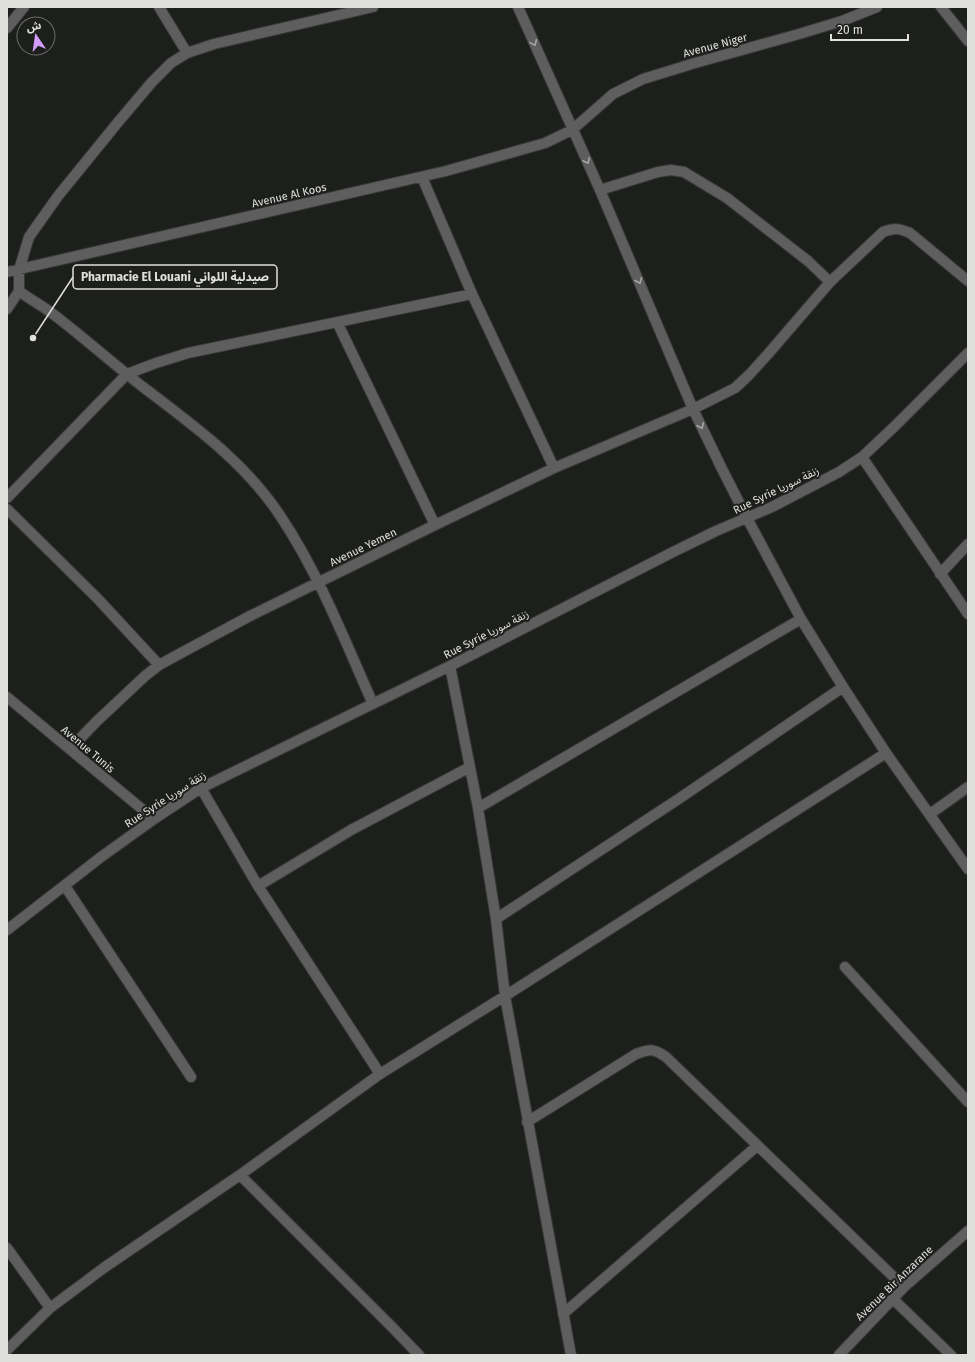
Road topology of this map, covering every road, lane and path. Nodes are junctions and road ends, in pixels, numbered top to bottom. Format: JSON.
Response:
{"nodes":[{"id":1,"x":24,"y":7,"type":"edge"},
{"id":2,"x":159,"y":7,"type":"edge"},
{"id":3,"x":373,"y":7,"type":"edge"},
{"id":4,"x":518,"y":7,"type":"edge"},
{"id":5,"x":877,"y":7,"type":"edge"},
{"id":6,"x":941,"y":7,"type":"edge"},
{"id":7,"x":7,"y":28,"type":"edge"},
{"id":8,"x":968,"y":41,"type":"edge"},
{"id":9,"x":187,"y":53,"type":"junction"},
{"id":10,"x":572,"y":130,"type":"junction"},
{"id":11,"x":422,"y":176,"type":"junction"},
{"id":12,"x":600,"y":190,"type":"junction"},
{"id":13,"x":19,"y":270,"type":"junction"},
{"id":14,"x":7,"y":272,"type":"edge"},
{"id":15,"x":968,"y":281,"type":"edge"},
{"id":16,"x":830,"y":282,"type":"junction"},
{"id":17,"x":19,"y":291,"type":"junction"},
{"id":18,"x":472,"y":294,"type":"junction"},
{"id":19,"x":7,"y":309,"type":"edge"},
{"id":20,"x":337,"y":322,"type":"junction"},
{"id":21,"x":968,"y":353,"type":"edge"},
{"id":22,"x":127,"y":374,"type":"junction"},
{"id":23,"x":693,"y":409,"type":"junction"},
{"id":24,"x":862,"y":457,"type":"junction"},
{"id":25,"x":554,"y":468,"type":"junction"},
{"id":26,"x":7,"y":498,"type":"edge"},
{"id":27,"x":7,"y":509,"type":"edge"},
{"id":28,"x":747,"y":518,"type":"junction"},
{"id":29,"x":434,"y":525,"type":"junction"},
{"id":30,"x":968,"y":544,"type":"edge"},
{"id":31,"x":940,"y":574,"type":"junction"},
{"id":32,"x":318,"y":582,"type":"junction"},
{"id":33,"x":968,"y":614,"type":"edge"},
{"id":34,"x":801,"y":619,"type":"junction"},
{"id":35,"x":159,"y":665,"type":"junction"},
{"id":36,"x":450,"y":666,"type":"junction"},
{"id":37,"x":843,"y":687,"type":"junction"},
{"id":38,"x":7,"y":697,"type":"edge"},
{"id":39,"x":373,"y":704,"type":"junction"},
{"id":40,"x":70,"y":749,"type":"junction"},
{"id":41,"x":886,"y":753,"type":"junction"},
{"id":42,"x":470,"y":767,"type":"junction"},
{"id":43,"x":968,"y":787,"type":"edge"},
{"id":44,"x":201,"y":788,"type":"junction"},
{"id":45,"x":478,"y":808,"type":"junction"},
{"id":46,"x":930,"y":814,"type":"junction"},
{"id":47,"x":154,"y":819,"type":"junction"},
{"id":48,"x":968,"y":869,"type":"edge"},
{"id":49,"x":65,"y":886,"type":"junction"},
{"id":50,"x":258,"y":886,"type":"junction"},
{"id":51,"x":496,"y":919,"type":"junction"},
{"id":52,"x":7,"y":930,"type":"edge"},
{"id":53,"x":845,"y":967,"type":"dead end"},
{"id":54,"x":505,"y":996,"type":"junction"},
{"id":55,"x":380,"y":1074,"type":"junction"},
{"id":56,"x":191,"y":1077,"type":"dead end"},
{"id":57,"x":968,"y":1102,"type":"edge"},
{"id":58,"x":527,"y":1122,"type":"junction"},
{"id":59,"x":757,"y":1146,"type":"junction"},
{"id":60,"x":240,"y":1174,"type":"junction"},
{"id":61,"x":968,"y":1231,"type":"edge"},
{"id":62,"x":7,"y":1248,"type":"edge"},
{"id":63,"x":904,"y":1287,"type":"junction"},
{"id":64,"x":893,"y":1299,"type":"junction"},
{"id":65,"x":50,"y":1308,"type":"junction"},
{"id":66,"x":563,"y":1314,"type":"junction"},
{"id":67,"x":7,"y":1350,"type":"edge"},
{"id":68,"x":419,"y":1355,"type":"edge"},
{"id":69,"x":571,"y":1355,"type":"edge"},
{"id":70,"x":838,"y":1355,"type":"edge"},
{"id":71,"x":951,"y":1355,"type":"edge"}],
"edges":[{"from":1,"to":7,"type":"street"},
{"from":2,"to":9,"type":"street"},
{"from":3,"to":9,"type":"street"},
{"from":4,"to":10,"type":"street","one_way":true},
{"from":5,"to":10,"type":"street","name":"Avenue Niger"},
{"from":6,"to":8,"type":"street"},
{"from":9,"to":13,"type":"street"},
{"from":10,"to":11,"type":"street","name":"Avenue Al Koos"},
{"from":10,"to":12,"type":"street","one_way":true},
{"from":11,"to":13,"type":"street","name":"Avenue Al Koos"},
{"from":11,"to":18,"type":"street"},
{"from":12,"to":16,"type":"street"},
{"from":12,"to":23,"type":"street","one_way":true},
{"from":13,"to":14,"type":"street","name":"Avenue Al Koos"},
{"from":13,"to":17,"type":"street"},
{"from":15,"to":16,"type":"street","name":"Avenue Yemen"},
{"from":16,"to":23,"type":"street","name":"Avenue Yemen"},
{"from":17,"to":19,"type":"street"},
{"from":17,"to":22,"type":"street"},
{"from":18,"to":20,"type":"street"},
{"from":18,"to":25,"type":"street"},
{"from":20,"to":22,"type":"street"},
{"from":20,"to":29,"type":"street"},
{"from":21,"to":24,"type":"street","name":"Rue Syrie زنقة سوريا"},
{"from":22,"to":26,"type":"street"},
{"from":22,"to":32,"type":"street"},
{"from":23,"to":25,"type":"street","name":"Avenue Yemen"},
{"from":23,"to":28,"type":"street","one_way":true},
{"from":24,"to":28,"type":"street","name":"Rue Syrie زنقة سوريا"},
{"from":24,"to":31,"type":"street"},
{"from":25,"to":29,"type":"street","name":"Avenue Yemen"},
{"from":27,"to":35,"type":"street"},
{"from":28,"to":34,"type":"street"},
{"from":28,"to":36,"type":"street","name":"Rue Syrie زنقة سوريا"},
{"from":29,"to":32,"type":"street","name":"Avenue Yemen"},
{"from":30,"to":31,"type":"street"},
{"from":31,"to":33,"type":"street"},
{"from":32,"to":35,"type":"street","name":"Avenue Yemen"},
{"from":32,"to":39,"type":"street"},
{"from":34,"to":37,"type":"street"},
{"from":34,"to":45,"type":"street"},
{"from":35,"to":40,"type":"street","name":"Avenue Yemen"},
{"from":36,"to":39,"type":"street","name":"Rue Syrie زنقة سوريا"},
{"from":36,"to":42,"type":"street"},
{"from":37,"to":41,"type":"street"},
{"from":37,"to":51,"type":"street"},
{"from":38,"to":40,"type":"street","name":"Avenue Tunis"},
{"from":39,"to":44,"type":"street","name":"Rue Syrie زنقة سوريا"},
{"from":40,"to":47,"type":"street","name":"Avenue Tunis"},
{"from":41,"to":46,"type":"street"},
{"from":41,"to":54,"type":"street"},
{"from":42,"to":45,"type":"street"},
{"from":42,"to":50,"type":"street"},
{"from":43,"to":46,"type":"street"},
{"from":44,"to":47,"type":"street","name":"Rue Syrie زنقة سوريا"},
{"from":44,"to":50,"type":"street"},
{"from":45,"to":51,"type":"street"},
{"from":46,"to":48,"type":"street"},
{"from":47,"to":49,"type":"street","name":"Rue Syrie زنقة سوريا"},
{"from":49,"to":52,"type":"street","name":"Rue Syrie زنقة سوريا"},
{"from":49,"to":56,"type":"street"},
{"from":50,"to":55,"type":"street"},
{"from":51,"to":54,"type":"street"},
{"from":53,"to":57,"type":"street"},
{"from":54,"to":55,"type":"street"},
{"from":54,"to":58,"type":"street"},
{"from":55,"to":60,"type":"street"},
{"from":58,"to":59,"type":"street"},
{"from":58,"to":66,"type":"street"},
{"from":59,"to":63,"type":"street"},
{"from":59,"to":66,"type":"street"},
{"from":60,"to":65,"type":"street"},
{"from":60,"to":68,"type":"street"},
{"from":61,"to":63,"type":"street","name":"Avenue Bir Anzarane"},
{"from":62,"to":65,"type":"street"},
{"from":63,"to":64,"type":"street","name":"Avenue Bir Anzarane"},
{"from":64,"to":70,"type":"street","name":"Avenue Bir Anzarane"},
{"from":64,"to":71,"type":"street"},
{"from":65,"to":67,"type":"street"},
{"from":66,"to":69,"type":"street"}]}
